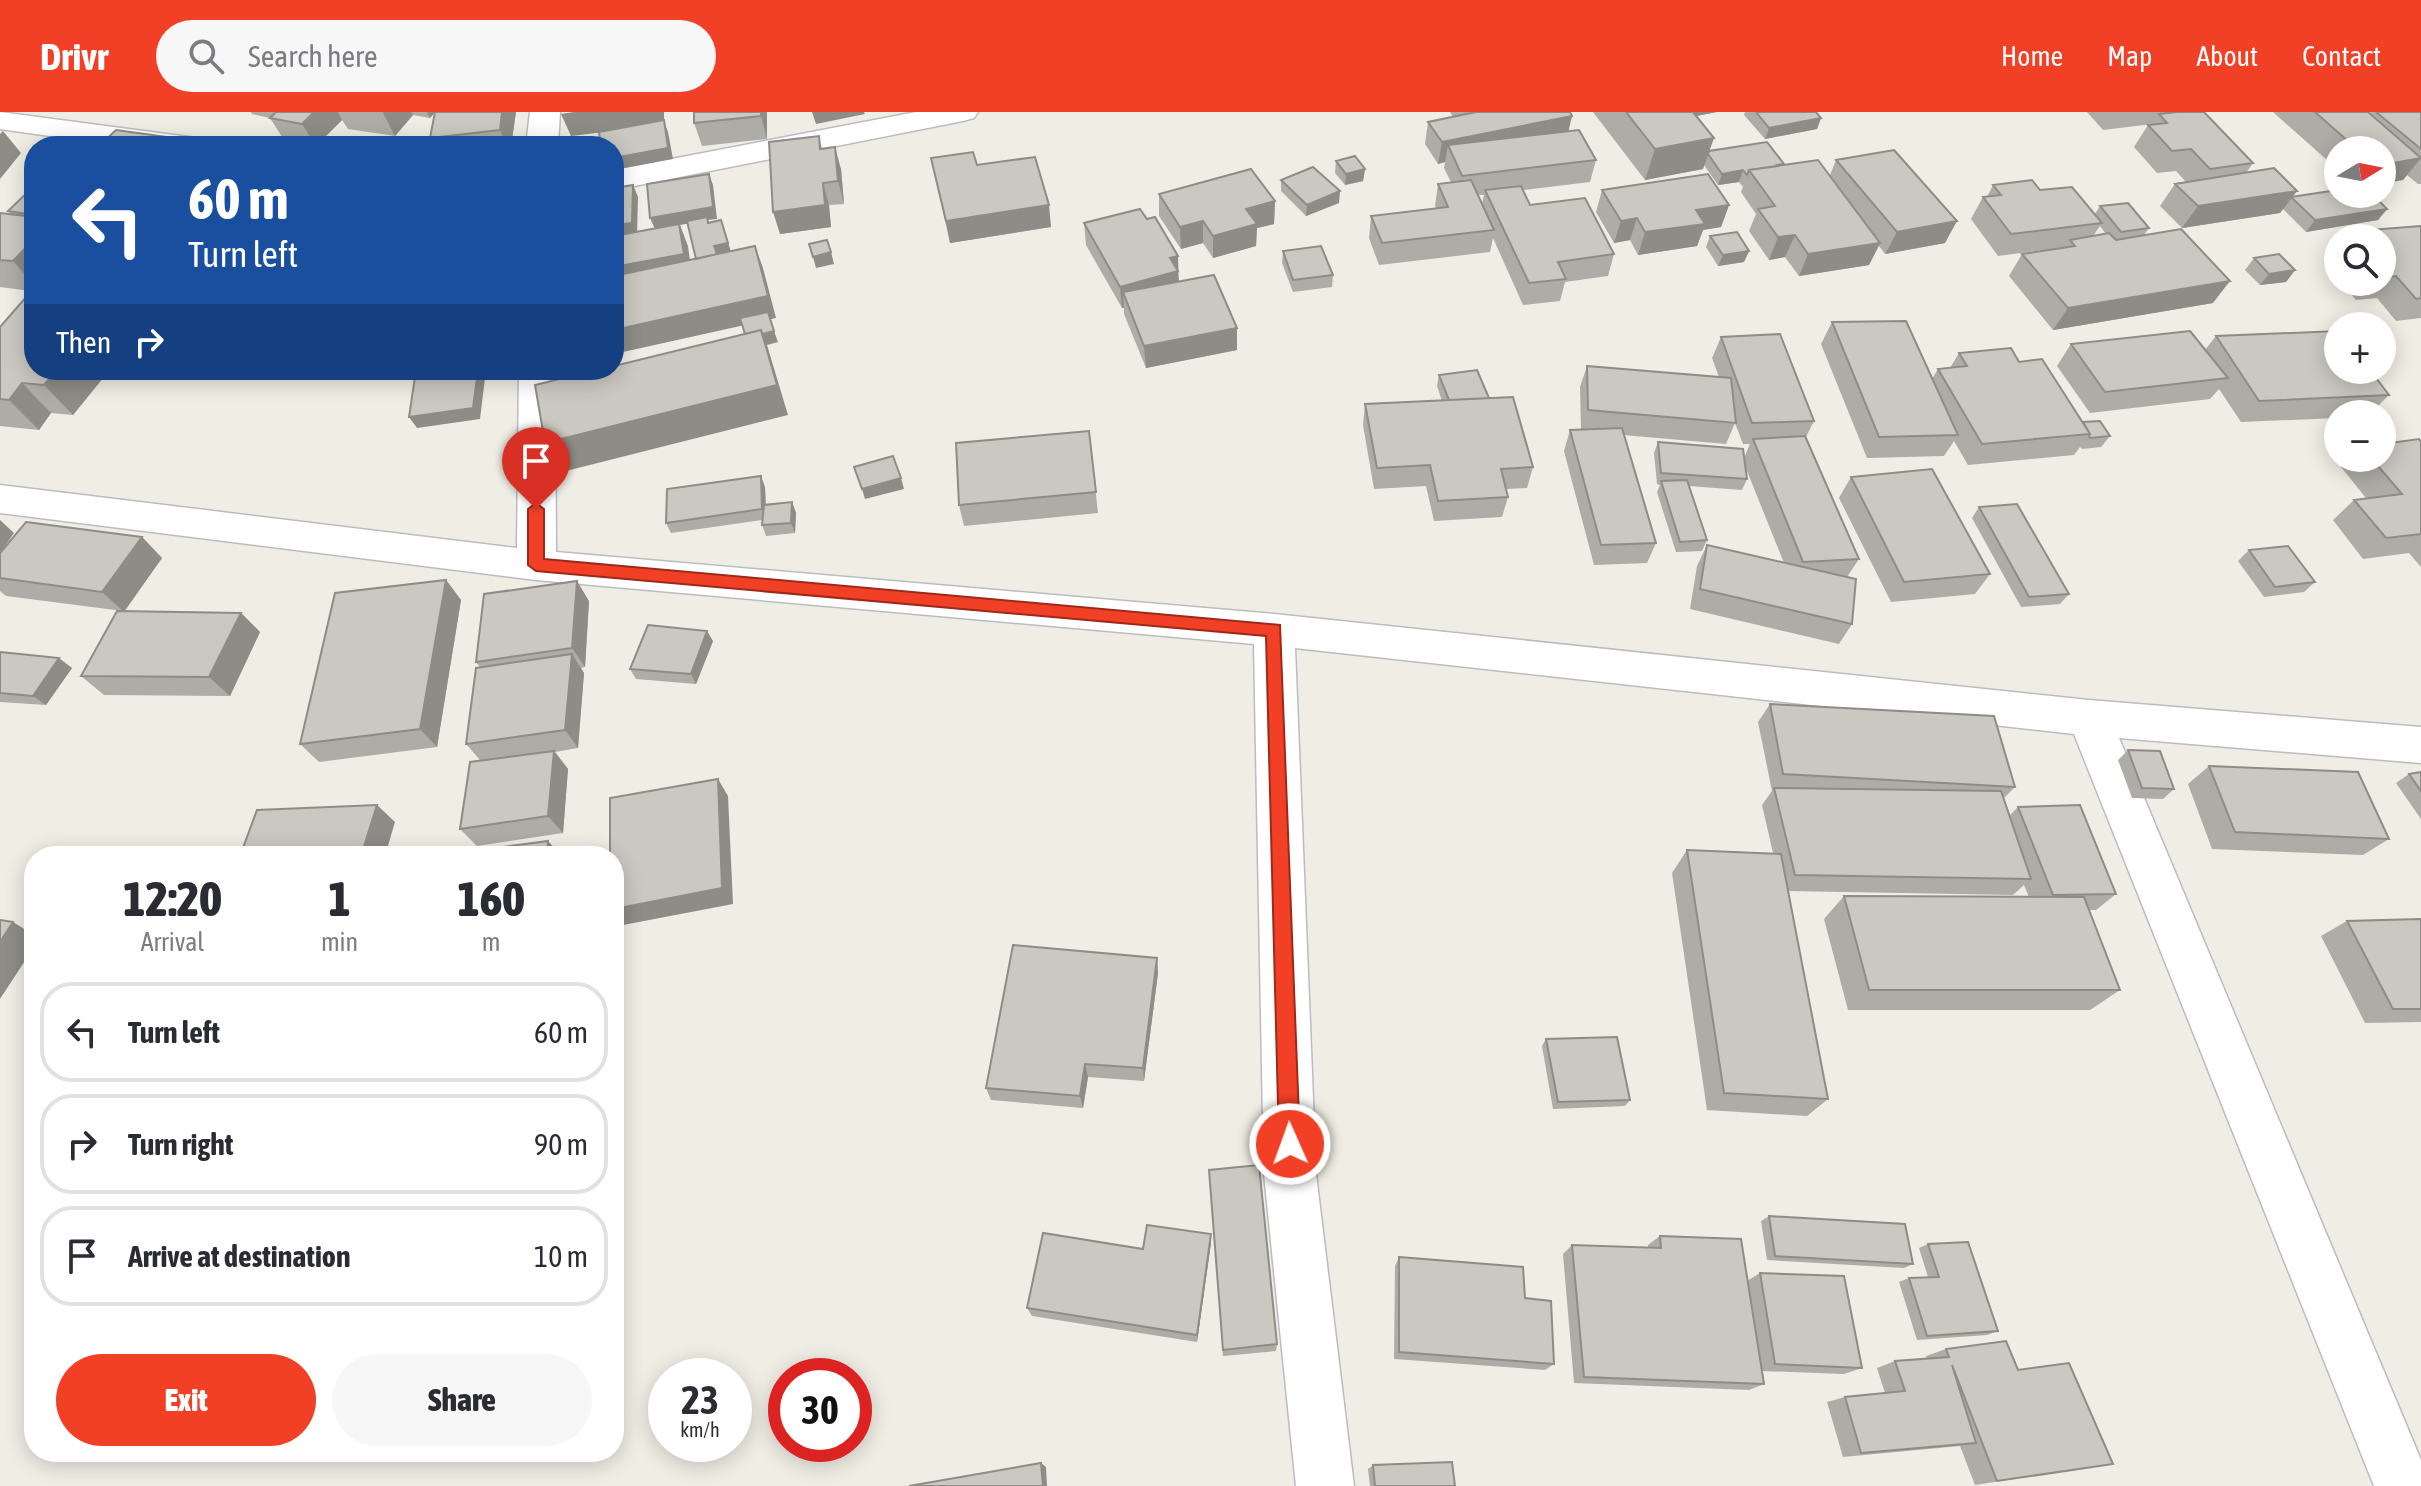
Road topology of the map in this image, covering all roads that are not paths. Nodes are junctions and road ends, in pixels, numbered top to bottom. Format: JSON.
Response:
{"nodes":[{"id":1,"x":545,"y":112,"type":"edge"},
{"id":2,"x":963,"y":112,"type":"edge"},
{"id":3,"x":0,"y":120,"type":"edge"},
{"id":4,"x":116,"y":136,"type":"edge"},
{"id":5,"x":543,"y":136,"type":"edge"},
{"id":6,"x":624,"y":178,"type":"edge"},
{"id":7,"x":537,"y":380,"type":"edge"},
{"id":8,"x":0,"y":499,"type":"edge"},
{"id":9,"x":536,"y":565,"type":"junction"},
{"id":10,"x":1274,"y":630,"type":"junction"},
{"id":11,"x":2089,"y":718,"type":"junction"},
{"id":12,"x":2421,"y":745,"type":"edge"},
{"id":13,"x":1325,"y":1486,"type":"edge"},
{"id":14,"x":2403,"y":1486,"type":"edge"}],
"edges":[{"from":1,"to":5,"type":"street"},
{"from":2,"to":6,"type":"street"},
{"from":3,"to":4,"type":"street"},
{"from":7,"to":9,"type":"street"},
{"from":8,"to":9,"type":"street"},
{"from":9,"to":10,"type":"street"},
{"from":10,"to":11,"type":"street"},
{"from":10,"to":13,"type":"street"},
{"from":11,"to":12,"type":"street"},
{"from":11,"to":14,"type":"street"}]}
